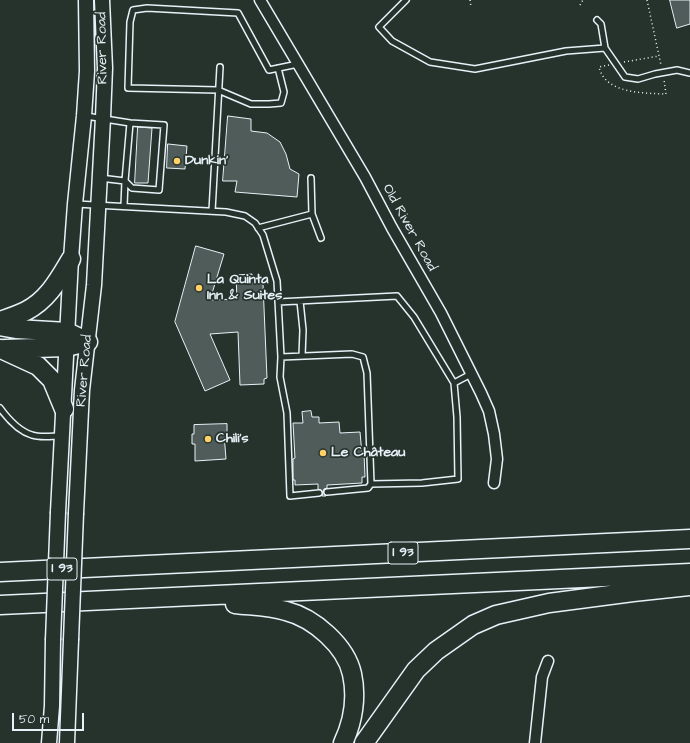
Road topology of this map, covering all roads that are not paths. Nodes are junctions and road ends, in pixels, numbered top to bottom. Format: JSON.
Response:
{"nodes":[{"id":1,"x":86,"y":0,"type":"edge"},
{"id":2,"x":102,"y":0,"type":"edge"},
{"id":3,"x":260,"y":0,"type":"edge"},
{"id":4,"x":406,"y":0,"type":"edge"},
{"id":5,"x":597,"y":20,"type":"dead end"},
{"id":6,"x":605,"y":48,"type":"junction"},
{"id":7,"x":299,"y":64,"type":"junction"},
{"id":8,"x":220,"y":67,"type":"dead end"},
{"id":9,"x":278,"y":68,"type":"junction"},
{"id":10,"x":690,"y":73,"type":"edge"},
{"id":11,"x":218,"y":90,"type":"junction"},
{"id":12,"x":84,"y":116,"type":"junction"},
{"id":13,"x":103,"y":118,"type":"junction"},
{"id":14,"x":130,"y":123,"type":"junction"},
{"id":15,"x":99,"y":177,"type":"junction"},
{"id":16,"x":311,"y":178,"type":"dead end"},
{"id":17,"x":125,"y":181,"type":"junction"},
{"id":18,"x":75,"y":204,"type":"junction"},
{"id":19,"x":97,"y":206,"type":"junction"},
{"id":20,"x":124,"y":206,"type":"junction"},
{"id":21,"x":212,"y":211,"type":"junction"},
{"id":22,"x":312,"y":214,"type":"junction"},
{"id":23,"x":258,"y":228,"type":"junction"},
{"id":24,"x":321,"y":238,"type":"dead end"},
{"id":25,"x":71,"y":259,"type":"junction"},
{"id":26,"x":300,"y":301,"type":"junction"},
{"id":27,"x":278,"y":302,"type":"junction"},
{"id":28,"x":0,"y":321,"type":"edge"},
{"id":29,"x":0,"y":326,"type":"edge"},
{"id":30,"x":67,"y":340,"type":"junction"},
{"id":31,"x":88,"y":342,"type":"junction"},
{"id":32,"x":1,"y":349,"type":"edge"},
{"id":33,"x":302,"y":356,"type":"junction"},
{"id":34,"x":281,"y":357,"type":"junction"},
{"id":35,"x":471,"y":374,"type":"junction"},
{"id":36,"x":454,"y":383,"type":"junction"},
{"id":37,"x":0,"y":408,"type":"edge"},
{"id":38,"x":64,"y":409,"type":"junction"},
{"id":39,"x":62,"y":436,"type":"junction"},
{"id":40,"x":494,"y":482,"type":"dead end"},
{"id":41,"x":371,"y":484,"type":"junction"},
{"id":42,"x":327,"y":492,"type":"dead end"},
{"id":43,"x":319,"y":493,"type":"dead end"},
{"id":44,"x":690,"y":540,"type":"edge"},
{"id":45,"x":3,"y":571,"type":"edge"},
{"id":46,"x":690,"y":574,"type":"edge"},
{"id":47,"x":690,"y":586,"type":"edge"},
{"id":48,"x":180,"y":597,"type":"junction"},
{"id":49,"x":0,"y":605,"type":"edge"},
{"id":50,"x":548,"y":660,"type":"dead end"},
{"id":51,"x":49,"y":743,"type":"edge"},
{"id":52,"x":67,"y":743,"type":"edge"},
{"id":53,"x":343,"y":743,"type":"edge"},
{"id":54,"x":364,"y":743,"type":"edge"},
{"id":55,"x":535,"y":743,"type":"edge"}],
"edges":[{"from":1,"to":12,"type":"main road","name":"River Road"},
{"from":2,"to":13,"type":"main road","name":"River Road"},
{"from":3,"to":7,"type":"street","name":"Old River Road"},
{"from":4,"to":6,"type":"lane"},
{"from":5,"to":6,"type":"lane"},
{"from":6,"to":10,"type":"lane"},
{"from":7,"to":9,"type":"lane"},
{"from":7,"to":35,"type":"street","name":"Old River Road"},
{"from":8,"to":11,"type":"lane"},
{"from":9,"to":11,"type":"lane"},
{"from":9,"to":11,"type":"lane"},
{"from":11,"to":21,"type":"lane"},
{"from":12,"to":13,"type":"lane"},
{"from":12,"to":18,"type":"main road","name":"River Road"},
{"from":13,"to":14,"type":"lane"},
{"from":13,"to":15,"type":"main road","name":"River Road"},
{"from":14,"to":17,"type":"lane"},
{"from":14,"to":17,"type":"lane"},
{"from":15,"to":17,"type":"lane"},
{"from":15,"to":19,"type":"main road","name":"River Road"},
{"from":16,"to":22,"type":"lane"},
{"from":17,"to":20,"type":"lane"},
{"from":18,"to":19,"type":"lane"},
{"from":18,"to":25,"type":"main road","name":"River Road"},
{"from":19,"to":20,"type":"lane"},
{"from":19,"to":31,"type":"main road","name":"River Road"},
{"from":20,"to":21,"type":"lane"},
{"from":21,"to":23,"type":"lane"},
{"from":22,"to":23,"type":"lane"},
{"from":22,"to":24,"type":"lane"},
{"from":23,"to":27,"type":"lane"},
{"from":25,"to":28,"type":"highway"},
{"from":25,"to":30,"type":"main road","name":"River Road"},
{"from":26,"to":27,"type":"lane"},
{"from":26,"to":33,"type":"lane"},
{"from":26,"to":36,"type":"lane"},
{"from":27,"to":34,"type":"lane"},
{"from":29,"to":30,"type":"highway"},
{"from":30,"to":31,"type":"highway"},
{"from":30,"to":32,"type":"highway"},
{"from":30,"to":38,"type":"main road","name":"River Road"},
{"from":31,"to":52,"type":"main road","name":"River Road","bridge":true},
{"from":32,"to":38,"type":"highway"},
{"from":33,"to":34,"type":"lane"},
{"from":33,"to":41,"type":"lane"},
{"from":34,"to":43,"type":"lane"},
{"from":35,"to":36,"type":"lane"},
{"from":35,"to":40,"type":"street","name":"Old River Road"},
{"from":36,"to":41,"type":"lane"},
{"from":37,"to":39,"type":"lane"},
{"from":38,"to":39,"type":"main road","name":"River Road"},
{"from":39,"to":51,"type":"main road","name":"River Road","bridge":true},
{"from":41,"to":42,"type":"lane"},
{"from":44,"to":45,"type":"highway","number":"I 93"},
{"from":46,"to":48,"type":"highway"},
{"from":47,"to":54,"type":"highway"},
{"from":48,"to":49,"type":"highway"},
{"from":48,"to":53,"type":"highway"},
{"from":50,"to":55,"type":"street"}]}
